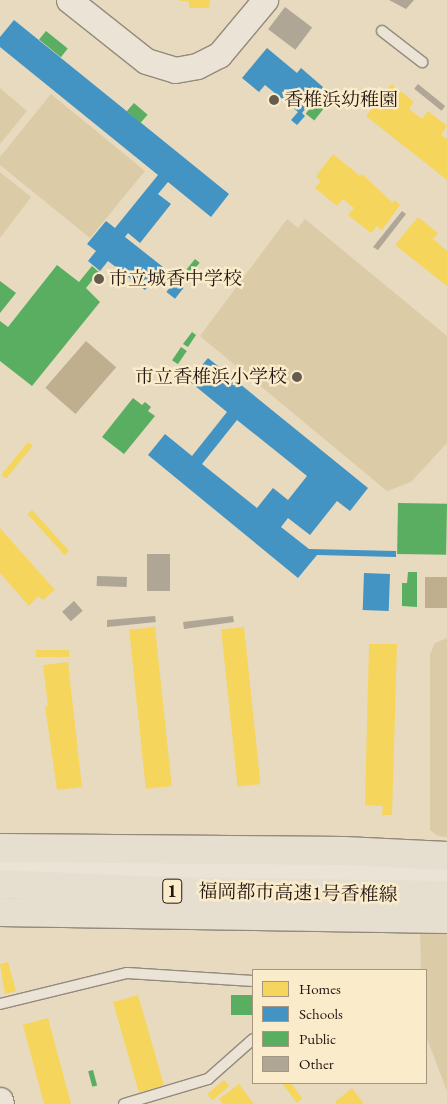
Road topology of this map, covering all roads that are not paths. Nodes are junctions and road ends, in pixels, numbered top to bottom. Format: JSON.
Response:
{"nodes":[{"id":1,"x":69,"y":0,"type":"edge"},
{"id":2,"x":261,"y":1,"type":"edge"},
{"id":3,"x":382,"y":30,"type":"dead end"},
{"id":4,"x":422,"y":62,"type":"dead end"},
{"id":5,"x":0,"y":848,"type":"edge"},
{"id":6,"x":447,"y":856,"type":"edge"},
{"id":7,"x":0,"y":865,"type":"edge"},
{"id":8,"x":447,"y":872,"type":"edge"},
{"id":9,"x":447,"y":877,"type":"edge"},
{"id":10,"x":0,"y":884,"type":"edge"},
{"id":11,"x":0,"y":891,"type":"edge"},
{"id":12,"x":447,"y":895,"type":"edge"},
{"id":13,"x":447,"y":901,"type":"edge"},
{"id":14,"x":0,"y":912,"type":"edge"},
{"id":15,"x":447,"y":919,"type":"edge"},
{"id":16,"x":252,"y":981,"type":"edge"},
{"id":17,"x":0,"y":1004,"type":"edge"},
{"id":18,"x":252,"y":1040,"type":"edge"},
{"id":19,"x":0,"y":1100,"type":"edge"},
{"id":20,"x":1,"y":1104,"type":"edge"},
{"id":21,"x":124,"y":1104,"type":"edge"}],
"edges":[{"from":1,"to":2,"type":"street"},
{"from":3,"to":4,"type":"lane"},
{"from":5,"to":6,"type":"highway"},
{"from":7,"to":8,"type":"highway","name":"福岡都市高速1号香椎線","number":"1"},
{"from":7,"to":9,"type":"street"},
{"from":10,"to":12,"type":"highway","name":"福岡都市高速1号香椎線","number":"1"},
{"from":11,"to":13,"type":"street"},
{"from":14,"to":15,"type":"highway"},
{"from":16,"to":17,"type":"lane"},
{"from":18,"to":21,"type":"lane"},
{"from":19,"to":20,"type":"street"}]}
